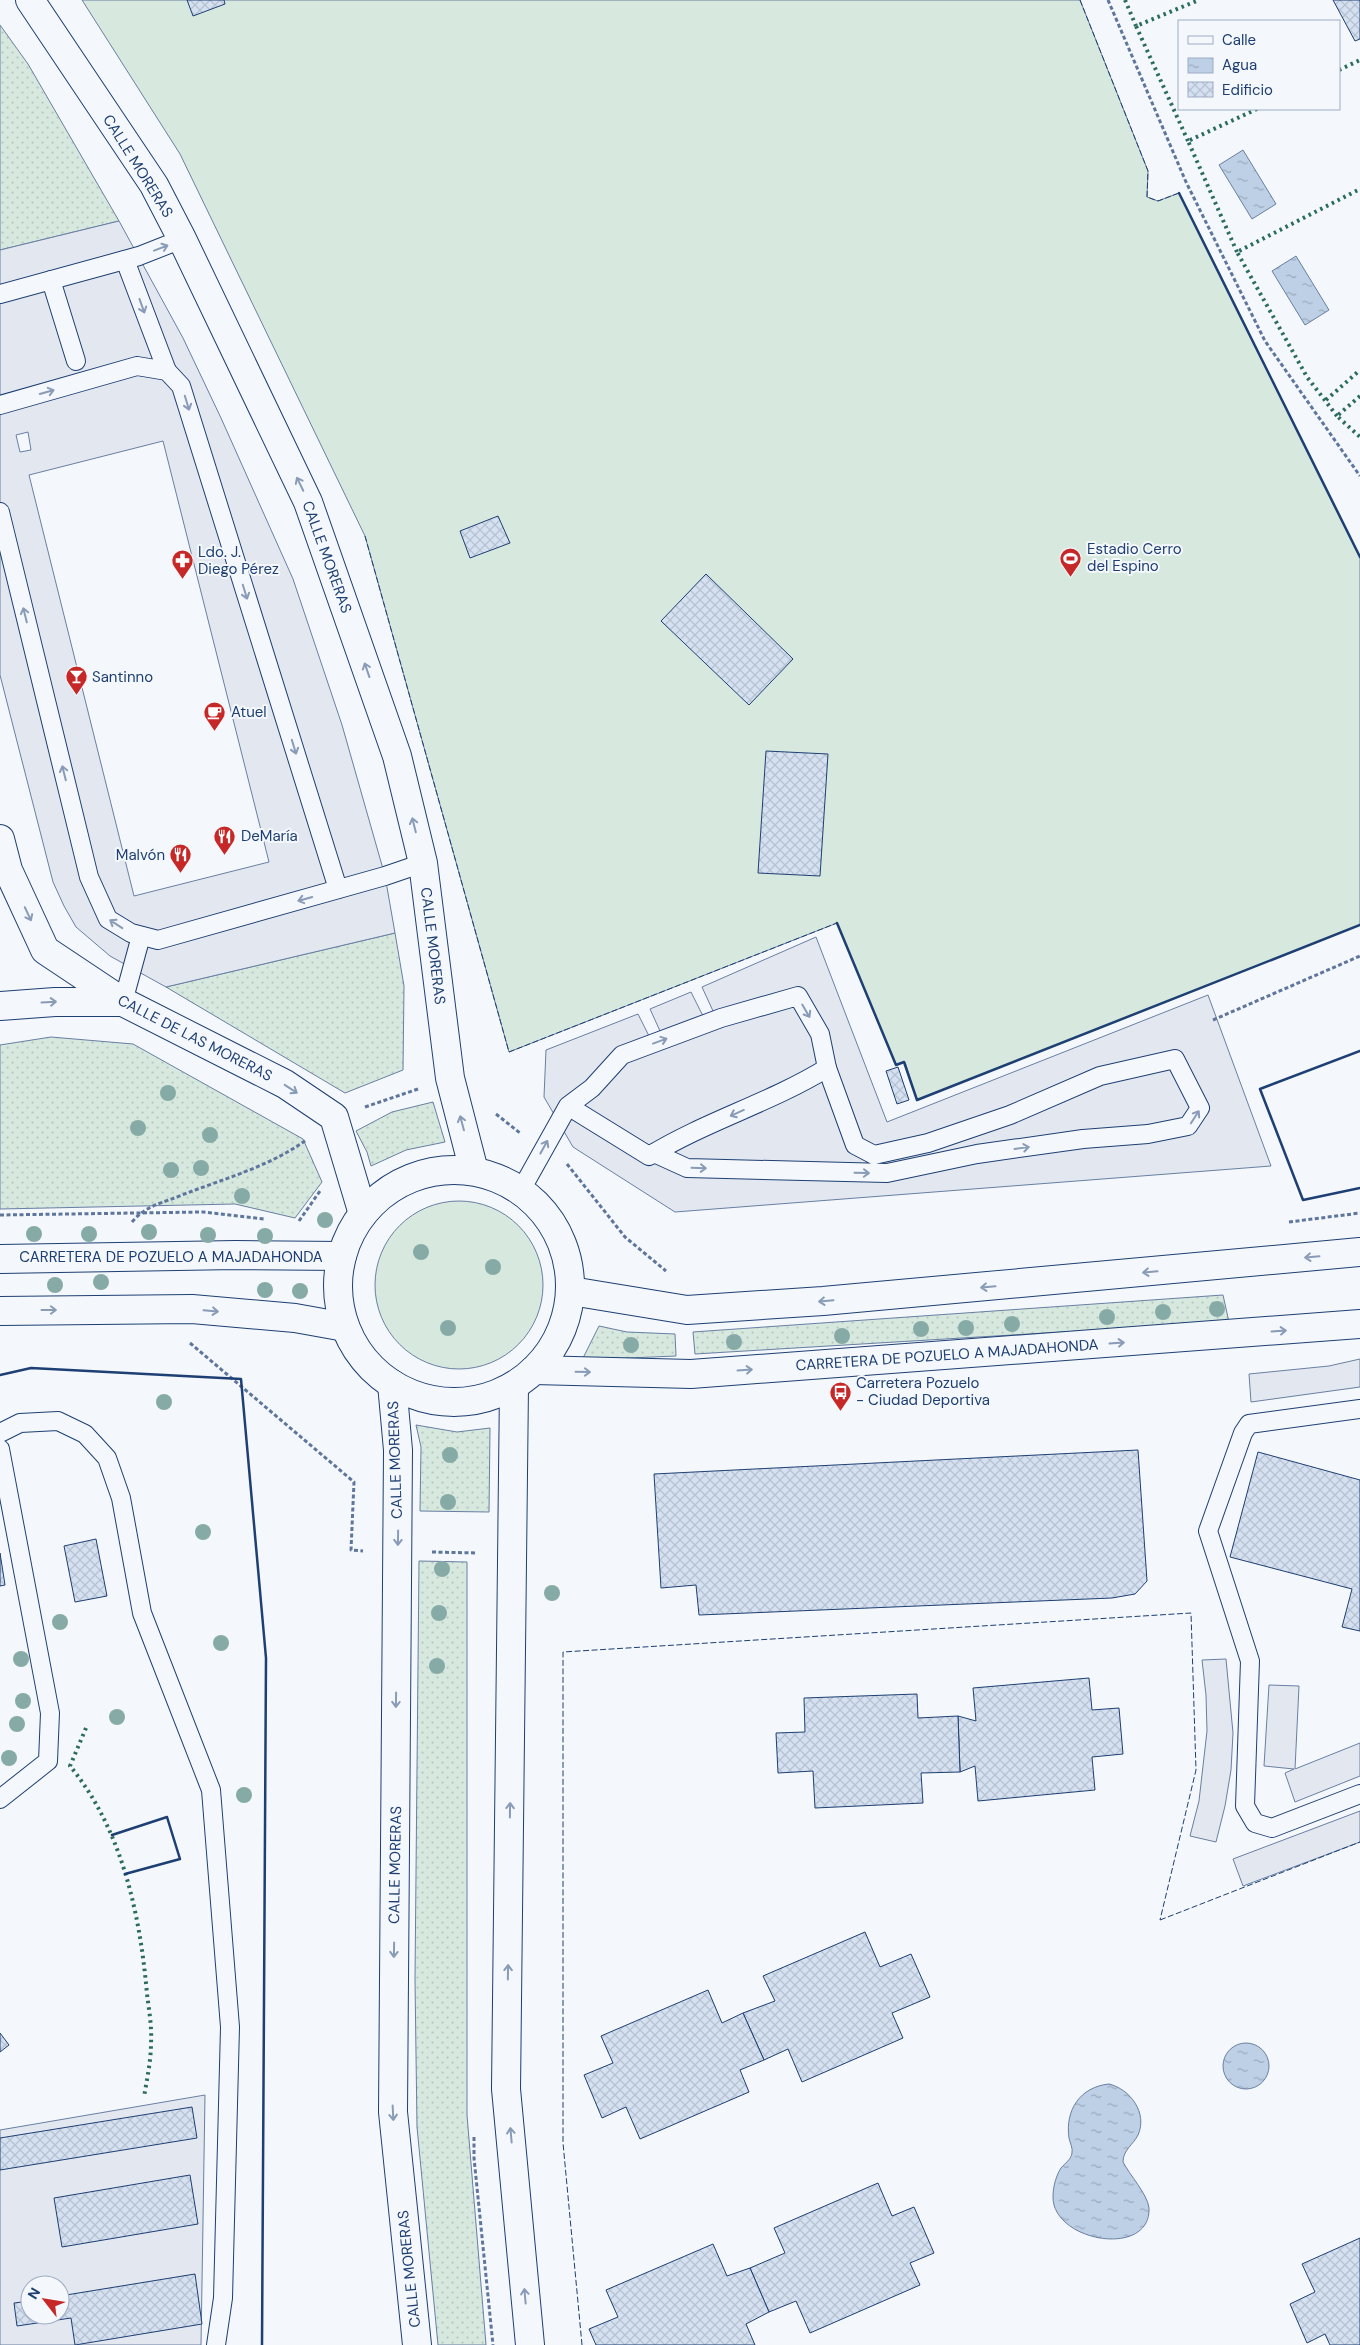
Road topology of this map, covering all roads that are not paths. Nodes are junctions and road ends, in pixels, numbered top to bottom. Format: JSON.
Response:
{"nodes":[{"id":1,"x":30,"y":0,"type":"edge"},
{"id":2,"x":182,"y":239,"type":"junction"},
{"id":3,"x":125,"y":260,"type":"junction"},
{"id":4,"x":51,"y":280,"type":"junction"},
{"id":5,"x":0,"y":294,"type":"edge"},
{"id":6,"x":76,"y":361,"type":"dead end"},
{"id":7,"x":167,"y":371,"type":"junction"},
{"id":8,"x":0,"y":406,"type":"edge"},
{"id":9,"x":0,"y":512,"type":"edge"},
{"id":10,"x":0,"y":839,"type":"edge"},
{"id":11,"x":423,"y":863,"type":"junction"},
{"id":12,"x":4,"y":882,"type":"edge"},
{"id":13,"x":338,"y":890,"type":"junction"},
{"id":14,"x":141,"y":936,"type":"junction"},
{"id":15,"x":123,"y":1002,"type":"junction"},
{"id":16,"x":0,"y":1006,"type":"edge"},
{"id":17,"x":827,"y":1068,"type":"junction"},
{"id":18,"x":568,"y":1106,"type":"junction"},
{"id":19,"x":654,"y":1153,"type":"junction"},
{"id":20,"x":474,"y":1171,"type":"junction"},
{"id":21,"x":521,"y":1190,"type":"junction"},
{"id":22,"x":363,"y":1214,"type":"junction"},
{"id":23,"x":1360,"y":1252,"type":"edge"},
{"id":24,"x":342,"y":1256,"type":"junction"},
{"id":25,"x":0,"y":1259,"type":"edge"},
{"id":26,"x":571,"y":1291,"type":"junction"},
{"id":27,"x":0,"y":1311,"type":"edge"},
{"id":28,"x":1360,"y":1324,"type":"edge"},
{"id":29,"x":345,"y":1327,"type":"junction"},
{"id":30,"x":524,"y":1378,"type":"junction"},
{"id":31,"x":392,"y":1384,"type":"junction"},
{"id":32,"x":1360,"y":1409,"type":"edge"},
{"id":33,"x":0,"y":1433,"type":"edge"},
{"id":34,"x":0,"y":1449,"type":"edge"},
{"id":35,"x":1360,"y":1794,"type":"edge"},
{"id":36,"x":0,"y":1799,"type":"edge"},
{"id":37,"x":216,"y":2345,"type":"edge"},
{"id":38,"x":417,"y":2345,"type":"edge"},
{"id":39,"x":530,"y":2345,"type":"edge"}],
"edges":[{"from":1,"to":2,"type":"street","name":"CALLE MORERAS"},
{"from":3,"to":2,"type":"lane","one_way":true},
{"from":11,"to":2,"type":"street","name":"CALLE MORERAS","one_way":true},
{"from":3,"to":4,"type":"lane"},
{"from":3,"to":7,"type":"lane","one_way":true},
{"from":4,"to":5,"type":"lane"},
{"from":4,"to":6,"type":"lane"},
{"from":8,"to":7,"type":"lane","one_way":true},
{"from":7,"to":13,"type":"lane","one_way":true},
{"from":14,"to":9,"type":"lane","one_way":true},
{"from":10,"to":12,"type":"street"},
{"from":11,"to":13,"type":"lane"},
{"from":20,"to":11,"type":"street","name":"CALLE MORERAS","one_way":true},
{"from":12,"to":15,"type":"street","name":"CALLE DE LAS MORERAS","one_way":true},
{"from":13,"to":14,"type":"lane","one_way":true},
{"from":14,"to":15,"type":"lane"},
{"from":16,"to":15,"type":"street","one_way":true},
{"from":15,"to":22,"type":"street","name":"CALLE DE LAS MORERAS","one_way":true},
{"from":18,"to":17,"type":"lane","one_way":true},
{"from":17,"to":19,"type":"lane","one_way":true},
{"from":19,"to":17,"type":"lane","one_way":true},
{"from":18,"to":19,"type":"lane"},
{"from":21,"to":18,"type":"lane","one_way":true},
{"from":20,"to":21,"type":"street"},
{"from":20,"to":22,"type":"street"},
{"from":21,"to":26,"type":"street"},
{"from":22,"to":24,"type":"street"},
{"from":23,"to":26,"type":"street","one_way":true},
{"from":24,"to":25,"type":"street","name":"CARRETERA DE POZUELO A MAJADAHONDA"},
{"from":24,"to":29,"type":"street"},
{"from":26,"to":30,"type":"street"},
{"from":27,"to":29,"type":"street","one_way":true},
{"from":30,"to":28,"type":"street","name":"CARRETERA DE POZUELO A MAJADAHONDA","one_way":true},
{"from":29,"to":31,"type":"street"},
{"from":30,"to":31,"type":"street"},
{"from":39,"to":30,"type":"street","one_way":true},
{"from":31,"to":38,"type":"street","name":"CALLE MORERAS","one_way":true},
{"from":32,"to":35,"type":"lane"},
{"from":33,"to":37,"type":"lane"},
{"from":34,"to":36,"type":"lane"}]}
